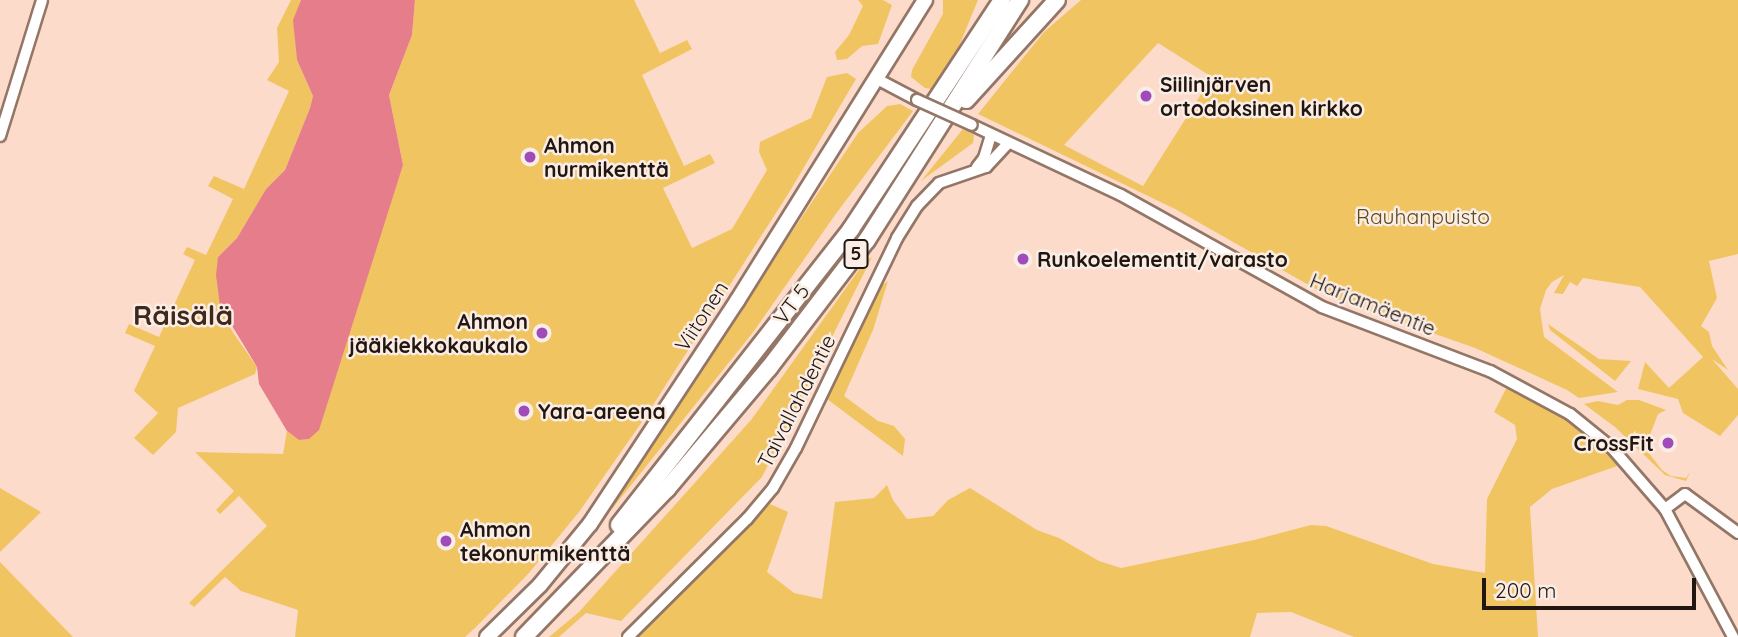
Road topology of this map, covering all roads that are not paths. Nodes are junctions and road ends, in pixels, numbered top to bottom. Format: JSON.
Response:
{"nodes":[{"id":1,"x":42,"y":0,"type":"edge"},
{"id":2,"x":925,"y":0,"type":"edge"},
{"id":3,"x":995,"y":0,"type":"edge"},
{"id":4,"x":1002,"y":0,"type":"edge"},
{"id":5,"x":1020,"y":0,"type":"edge"},
{"id":6,"x":1057,"y":0,"type":"edge"},
{"id":7,"x":977,"y":43,"type":"junction"},
{"id":8,"x":877,"y":79,"type":"junction"},
{"id":9,"x":940,"y":127,"type":"junction"},
{"id":10,"x":991,"y":135,"type":"junction"},
{"id":11,"x":0,"y":136,"type":"edge"},
{"id":12,"x":1008,"y":143,"type":"junction"},
{"id":13,"x":972,"y":172,"type":"junction"},
{"id":14,"x":1665,"y":509,"type":"junction"},
{"id":15,"x":1738,"y":533,"type":"edge"},
{"id":16,"x":555,"y":603,"type":"junction"},
{"id":17,"x":487,"y":637,"type":"edge"},
{"id":18,"x":524,"y":637,"type":"edge"},
{"id":19,"x":628,"y":637,"type":"edge"},
{"id":20,"x":1733,"y":637,"type":"edge"}],
"edges":[{"from":1,"to":11,"type":"street"},
{"from":2,"to":8,"type":"main road","name":"Viitonen"},
{"from":3,"to":7,"type":"highway"},
{"from":4,"to":7,"type":"highway","name":"VT 5","number":"5"},
{"from":5,"to":9,"type":"highway","name":"VT 5","number":"5"},
{"from":6,"to":9,"type":"highway"},
{"from":7,"to":16,"type":"highway","name":"VT 5","number":"5"},
{"from":8,"to":10,"type":"street","name":"Harjamäentie","bridge":true},
{"from":8,"to":17,"type":"main road","name":"Viitonen"},
{"from":9,"to":16,"type":"highway","name":"VT 5","number":"5"},
{"from":10,"to":12,"type":"street","name":"Harjamäentie"},
{"from":10,"to":13,"type":"street"},
{"from":12,"to":13,"type":"street","name":"Taivallahdentie"},
{"from":12,"to":14,"type":"street","name":"Harjamäentie"},
{"from":13,"to":19,"type":"street","name":"Taivallahdentie"},
{"from":14,"to":15,"type":"street"},
{"from":14,"to":20,"type":"street","name":"Harjamäentie"},
{"from":16,"to":18,"type":"highway","name":"VT 5","number":"5"}]}
